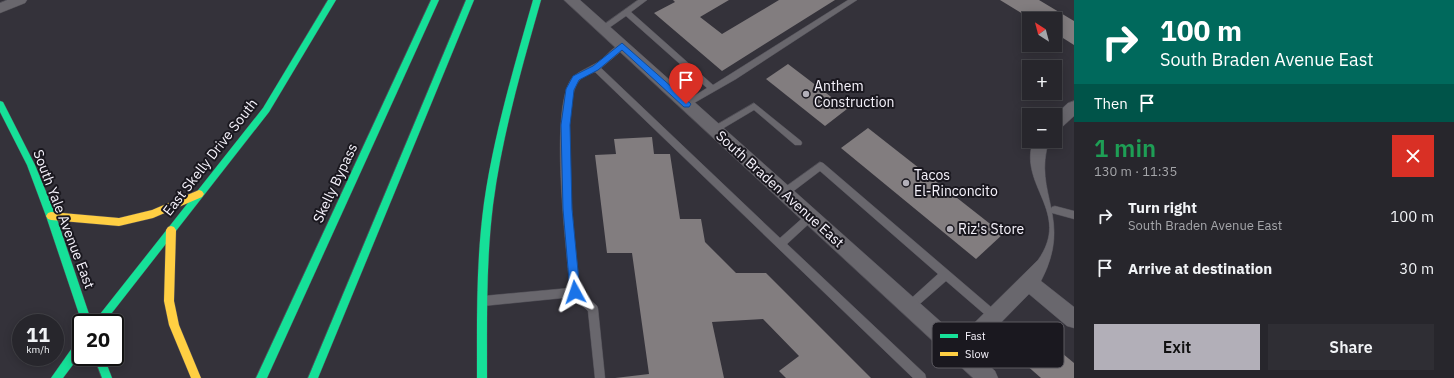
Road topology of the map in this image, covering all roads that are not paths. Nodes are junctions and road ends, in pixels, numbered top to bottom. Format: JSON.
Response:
{"nodes":[{"id":1,"x":20,"y":0,"type":"edge"},
{"id":2,"x":332,"y":0,"type":"edge"},
{"id":3,"x":435,"y":0,"type":"edge"},
{"id":4,"x":470,"y":0,"type":"edge"},
{"id":5,"x":537,"y":0,"type":"edge"},
{"id":6,"x":573,"y":0,"type":"edge"},
{"id":7,"x":643,"y":0,"type":"edge"},
{"id":8,"x":853,"y":0,"type":"edge"},
{"id":9,"x":0,"y":8,"type":"edge"},
{"id":10,"x":626,"y":12,"type":"junction"},
{"id":11,"x":603,"y":28,"type":"junction"},
{"id":12,"x":622,"y":46,"type":"junction"},
{"id":13,"x":596,"y":68,"type":"junction"},
{"id":14,"x":713,"y":89,"type":"junction"},
{"id":15,"x":0,"y":104,"type":"edge"},
{"id":16,"x":686,"y":104,"type":"junction"},
{"id":17,"x":1074,"y":107,"type":"edge"},
{"id":18,"x":1062,"y":118,"type":"edge"},
{"id":19,"x":714,"y":130,"type":"junction"},
{"id":20,"x":798,"y":143,"type":"dead end"},
{"id":21,"x":1040,"y":148,"type":"edge"},
{"id":22,"x":202,"y":193,"type":"junction"},
{"id":23,"x":784,"y":193,"type":"junction"},
{"id":24,"x":1055,"y":210,"type":"junction"},
{"id":25,"x":1074,"y":215,"type":"edge"},
{"id":26,"x":51,"y":216,"type":"junction"},
{"id":27,"x":810,"y":217,"type":"junction"},
{"id":28,"x":171,"y":230,"type":"junction"},
{"id":29,"x":780,"y":244,"type":"junction"},
{"id":30,"x":946,"y":274,"type":"junction"},
{"id":31,"x":1028,"y":282,"type":"junction"},
{"id":32,"x":575,"y":292,"type":"junction"},
{"id":33,"x":483,"y":301,"type":"junction"},
{"id":34,"x":910,"y":306,"type":"junction"},
{"id":35,"x":84,"y":314,"type":"edge"},
{"id":36,"x":105,"y":314,"type":"edge"},
{"id":37,"x":994,"y":316,"type":"junction"},
{"id":38,"x":1074,"y":318,"type":"edge"},
{"id":39,"x":988,"y":322,"type":"edge"},
{"id":40,"x":932,"y":327,"type":"edge"},
{"id":41,"x":72,"y":357,"type":"edge"},
{"id":42,"x":102,"y":366,"type":"edge"},
{"id":43,"x":977,"y":368,"type":"edge"},
{"id":44,"x":56,"y":378,"type":"edge"},
{"id":45,"x":106,"y":378,"type":"edge"},
{"id":46,"x":196,"y":378,"type":"edge"},
{"id":47,"x":261,"y":378,"type":"edge"},
{"id":48,"x":313,"y":378,"type":"edge"},
{"id":49,"x":482,"y":378,"type":"edge"},
{"id":50,"x":600,"y":378,"type":"edge"},
{"id":51,"x":921,"y":378,"type":"edge"},
{"id":52,"x":988,"y":378,"type":"edge"}],
"edges":[{"from":1,"to":9,"type":"street"},
{"from":2,"to":22,"type":"main road","name":"East Skelly Drive South"},
{"from":3,"to":47,"type":"main road","name":"Skelly Bypass"},
{"from":4,"to":48,"type":"main road"},
{"from":5,"to":33,"type":"main road"},
{"from":6,"to":11,"type":"street","name":"South Braden Avenue East"},
{"from":7,"to":10,"type":"lane"},
{"from":8,"to":14,"type":"lane"},
{"from":10,"to":11,"type":"lane"},
{"from":10,"to":14,"type":"lane"},
{"from":11,"to":12,"type":"street","name":"South Braden Avenue East"},
{"from":12,"to":13,"type":"lane"},
{"from":12,"to":16,"type":"street","name":"South Braden Avenue East"},
{"from":13,"to":29,"type":"lane"},
{"from":13,"to":32,"type":"lane"},
{"from":14,"to":16,"type":"lane"},
{"from":15,"to":26,"type":"main road","name":"South Yale Avenue East"},
{"from":16,"to":19,"type":"street","name":"South Braden Avenue East"},
{"from":17,"to":18,"type":"street"},
{"from":19,"to":20,"type":"lane"},
{"from":19,"to":23,"type":"street","name":"South Braden Avenue East"},
{"from":21,"to":24,"type":"street"},
{"from":22,"to":26,"type":"main road"},
{"from":22,"to":28,"type":"main road","name":"East Skelly Drive South"},
{"from":23,"to":27,"type":"street","name":"South Braden Avenue East"},
{"from":23,"to":30,"type":"lane"},
{"from":24,"to":25,"type":"lane"},
{"from":24,"to":31,"type":"street"},
{"from":26,"to":35,"type":"main road","name":"South Yale Avenue East"},
{"from":27,"to":29,"type":"lane"},
{"from":27,"to":34,"type":"street","name":"South Braden Avenue East"},
{"from":28,"to":36,"type":"main road","name":"East Skelly Drive South"},
{"from":28,"to":46,"type":"main road"},
{"from":29,"to":51,"type":"lane"},
{"from":30,"to":34,"type":"lane"},
{"from":30,"to":37,"type":"lane"},
{"from":31,"to":37,"type":"street"},
{"from":31,"to":38,"type":"street"},
{"from":32,"to":33,"type":"lane"},
{"from":32,"to":50,"type":"lane"},
{"from":33,"to":49,"type":"main road"},
{"from":34,"to":40,"type":"street","name":"South Braden Avenue East"},
{"from":37,"to":39,"type":"street"},
{"from":41,"to":44,"type":"main road"},
{"from":42,"to":45,"type":"main road"},
{"from":43,"to":52,"type":"street","name":"South Braden Avenue East"}]}
